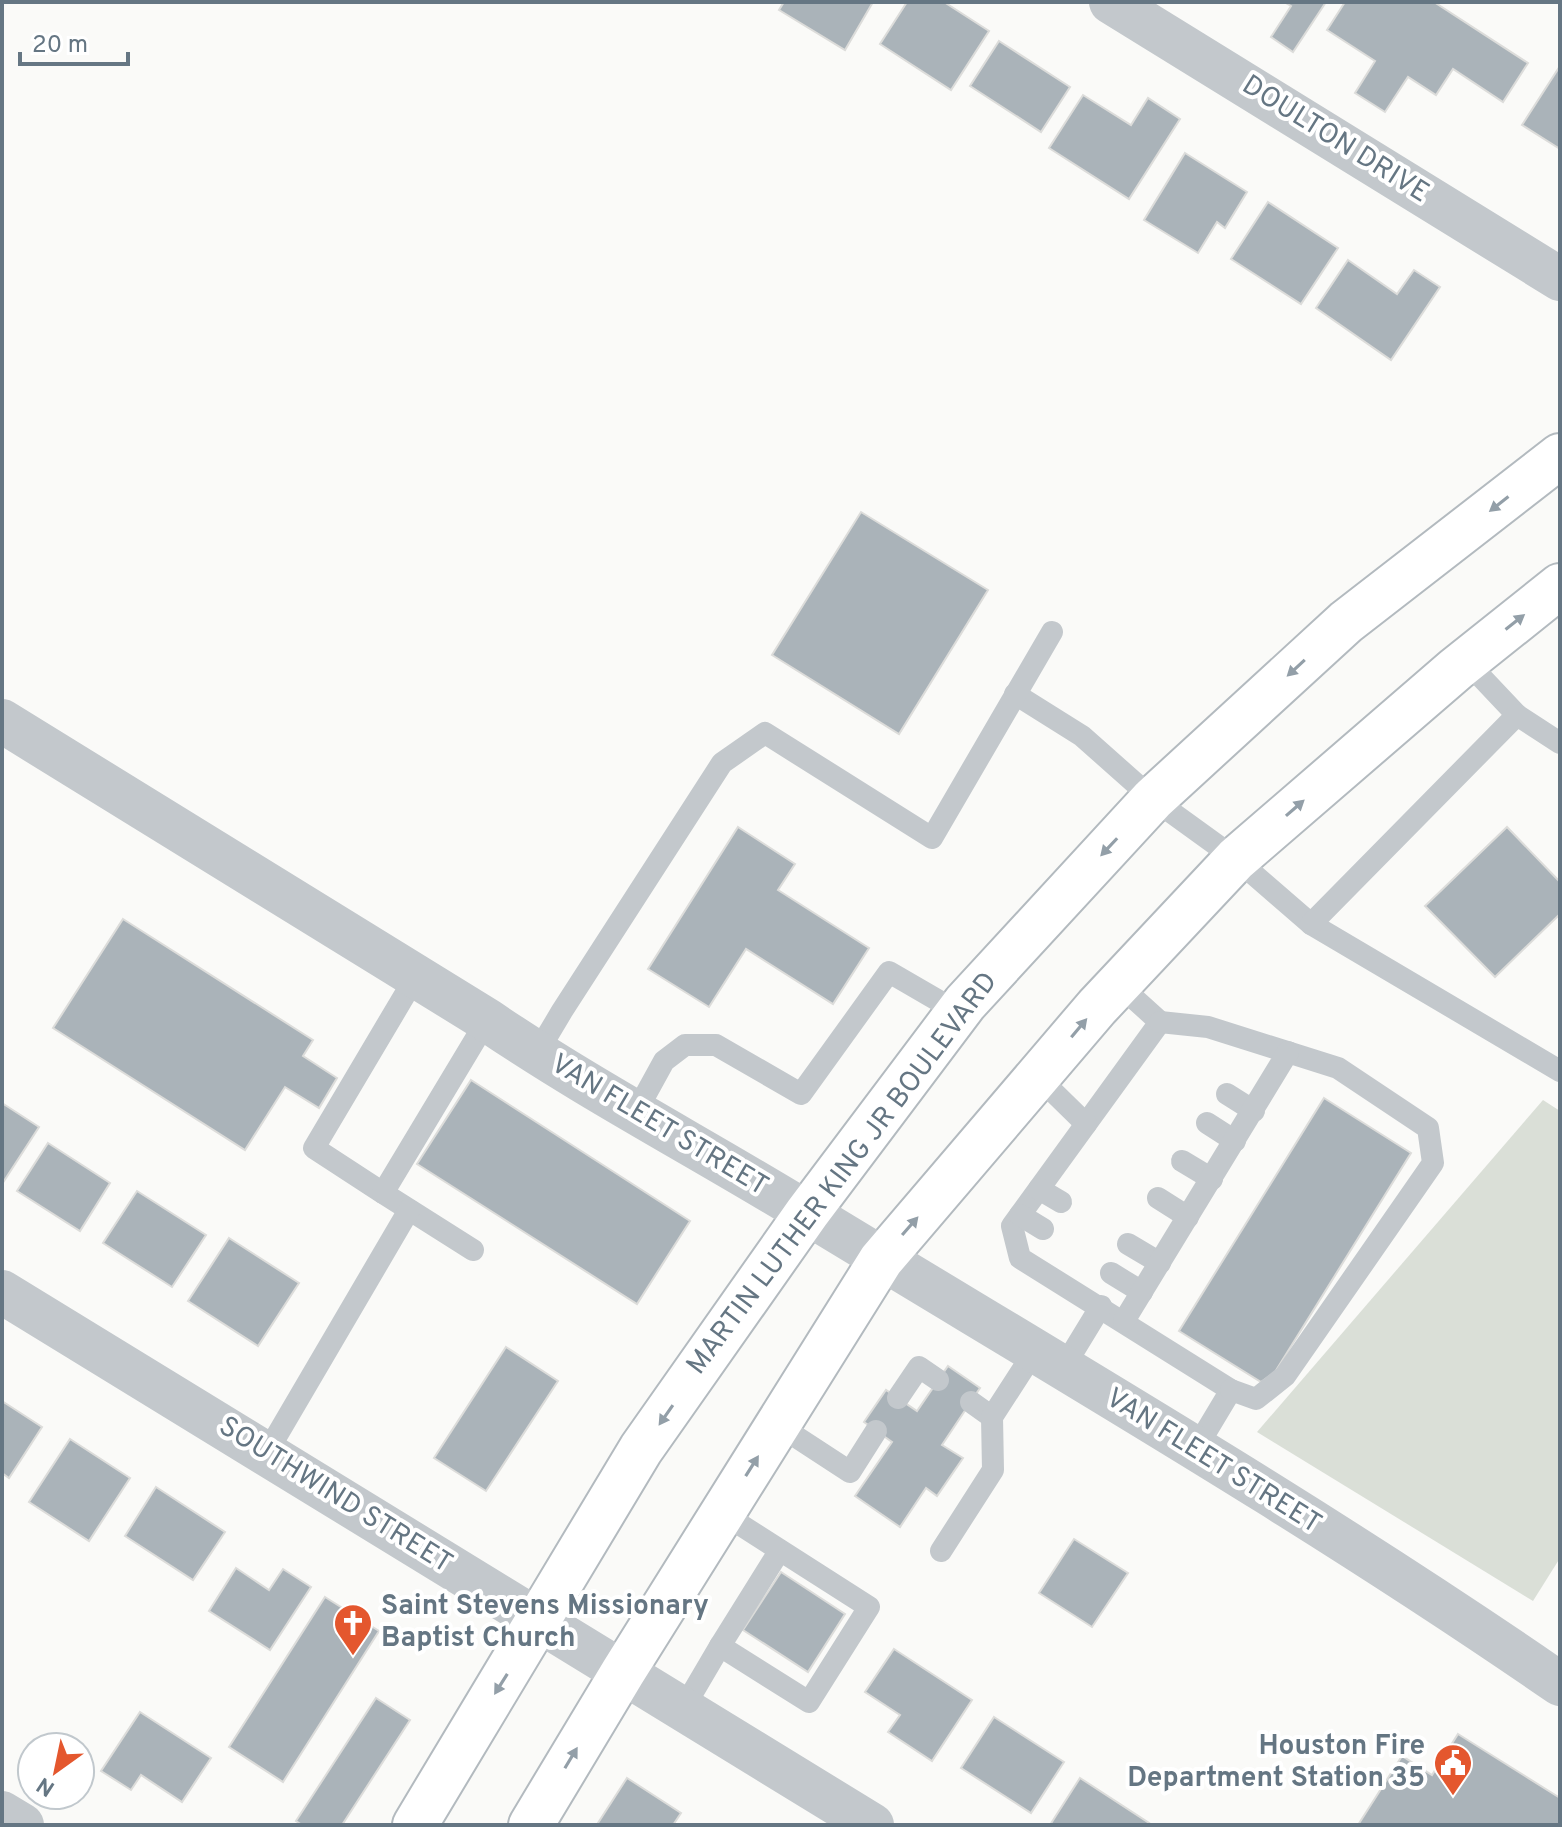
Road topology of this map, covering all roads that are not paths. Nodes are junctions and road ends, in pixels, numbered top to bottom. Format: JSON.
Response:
{"nodes":[{"id":1,"x":1111,"y":2,"type":"edge"},
{"id":2,"x":1560,"y":279,"type":"edge"},
{"id":3,"x":1560,"y":456,"type":"edge"},
{"id":4,"x":1560,"y":586,"type":"edge"},
{"id":5,"x":1052,"y":632,"type":"dead end"},
{"id":6,"x":1466,"y":661,"type":"junction"},
{"id":7,"x":1015,"y":694,"type":"junction"},
{"id":8,"x":1517,"y":715,"type":"junction"},
{"id":9,"x":2,"y":721,"type":"edge"},
{"id":10,"x":1560,"y":743,"type":"edge"},
{"id":11,"x":1153,"y":799,"type":"junction"},
{"id":12,"x":1236,"y":859,"type":"junction"},
{"id":13,"x":1311,"y":924,"type":"junction"},
{"id":14,"x":416,"y":976,"type":"junction"},
{"id":15,"x":1118,"y":984,"type":"junction"},
{"id":16,"x":958,"y":1012,"type":"junction"},
{"id":17,"x":487,"y":1020,"type":"junction"},
{"id":18,"x":1160,"y":1022,"type":"junction"},
{"id":19,"x":1288,"y":1052,"type":"junction"},
{"id":20,"x":537,"y":1053,"type":"junction"},
{"id":21,"x":1560,"y":1071,"type":"edge"},
{"id":22,"x":1038,"y":1077,"type":"junction"},
{"id":23,"x":1227,"y":1094,"type":"dead end"},
{"id":24,"x":1254,"y":1111,"type":"junction"},
{"id":25,"x":636,"y":1112,"type":"junction"},
{"id":26,"x":1100,"y":1118,"type":"junction"},
{"id":27,"x":1207,"y":1123,"type":"dead end"},
{"id":28,"x":1235,"y":1141,"type":"junction"},
{"id":29,"x":1182,"y":1161,"type":"dead end"},
{"id":30,"x":1212,"y":1179,"type":"junction"},
{"id":31,"x":1039,"y":1189,"type":"junction"},
{"id":32,"x":383,"y":1193,"type":"junction"},
{"id":33,"x":1158,"y":1198,"type":"dead end"},
{"id":34,"x":1061,"y":1202,"type":"dead end"},
{"id":35,"x":409,"y":1210,"type":"junction"},
{"id":36,"x":807,"y":1213,"type":"junction"},
{"id":37,"x":1020,"y":1215,"type":"junction"},
{"id":38,"x":1188,"y":1217,"type":"junction"},
{"id":39,"x":1043,"y":1229,"type":"dead end"},
{"id":40,"x":1128,"y":1244,"type":"dead end"},
{"id":41,"x":473,"y":1250,"type":"dead end"},
{"id":42,"x":881,"y":1260,"type":"junction"},
{"id":43,"x":1160,"y":1263,"type":"junction"},
{"id":44,"x":1111,"y":1273,"type":"dead end"},
{"id":45,"x":2,"y":1292,"type":"edge"},
{"id":46,"x":1142,"y":1292,"type":"junction"},
{"id":47,"x":1101,"y":1306,"type":"junction"},
{"id":48,"x":1124,"y":1321,"type":"junction"},
{"id":49,"x":1048,"y":1361,"type":"junction"},
{"id":50,"x":938,"y":1380,"type":"dead end"},
{"id":51,"x":1231,"y":1390,"type":"junction"},
{"id":52,"x":898,"y":1398,"type":"dead end"},
{"id":53,"x":971,"y":1402,"type":"dead end"},
{"id":54,"x":992,"y":1417,"type":"junction"},
{"id":55,"x":778,"y":1425,"type":"junction"},
{"id":56,"x":876,"y":1431,"type":"dead end"},
{"id":57,"x":1195,"y":1450,"type":"junction"},
{"id":58,"x":266,"y":1454,"type":"junction"},
{"id":59,"x":722,"y":1513,"type":"junction"},
{"id":60,"x":780,"y":1550,"type":"junction"},
{"id":61,"x":941,"y":1551,"type":"dead end"},
{"id":62,"x":540,"y":1622,"type":"junction"},
{"id":63,"x":720,"y":1646,"type":"junction"},
{"id":64,"x":623,"y":1672,"type":"junction"},
{"id":65,"x":1560,"y":1684,"type":"edge"},
{"id":66,"x":683,"y":1709,"type":"junction"},
{"id":67,"x":2,"y":1813,"type":"edge"},
{"id":68,"x":22,"y":1825,"type":"edge"},
{"id":69,"x":415,"y":1825,"type":"edge"},
{"id":70,"x":531,"y":1825,"type":"edge"},
{"id":71,"x":872,"y":1825,"type":"edge"}],
"edges":[{"from":1,"to":2,"type":"street","name":"DOULTON DRIVE"},
{"from":3,"to":11,"type":"main road","name":"MARTIN LUTHER KING JR BOULEVARD","one_way":true},
{"from":6,"to":4,"type":"main road","one_way":true},
{"from":5,"to":7,"type":"lane"},
{"from":6,"to":8,"type":"lane"},
{"from":12,"to":6,"type":"main road","one_way":true},
{"from":7,"to":11,"type":"lane"},
{"from":7,"to":20,"type":"lane"},
{"from":8,"to":10,"type":"lane"},
{"from":8,"to":13,"type":"lane"},
{"from":9,"to":14,"type":"street","name":"VAN FLEET STREET"},
{"from":11,"to":12,"type":"lane"},
{"from":11,"to":16,"type":"main road","name":"MARTIN LUTHER KING JR BOULEVARD","one_way":true},
{"from":12,"to":13,"type":"lane"},
{"from":12,"to":15,"type":"main road"},
{"from":13,"to":21,"type":"lane"},
{"from":14,"to":17,"type":"street","name":"VAN FLEET STREET"},
{"from":14,"to":32,"type":"lane"},
{"from":15,"to":18,"type":"lane"},
{"from":22,"to":15,"type":"main road","one_way":true},
{"from":16,"to":25,"type":"lane"},
{"from":16,"to":36,"type":"main road","name":"MARTIN LUTHER KING JR BOULEVARD"},
{"from":17,"to":20,"type":"street","name":"VAN FLEET STREET"},
{"from":17,"to":32,"type":"lane"},
{"from":18,"to":19,"type":"lane"},
{"from":18,"to":26,"type":"lane"},
{"from":19,"to":24,"type":"lane"},
{"from":19,"to":51,"type":"lane"},
{"from":20,"to":25,"type":"street","name":"VAN FLEET STREET"},
{"from":22,"to":26,"type":"lane"},
{"from":42,"to":22,"type":"main road","one_way":true},
{"from":23,"to":24,"type":"lane"},
{"from":24,"to":28,"type":"lane"},
{"from":25,"to":36,"type":"street","name":"VAN FLEET STREET"},
{"from":26,"to":31,"type":"lane"},
{"from":27,"to":28,"type":"lane"},
{"from":28,"to":30,"type":"lane"},
{"from":29,"to":30,"type":"lane"},
{"from":30,"to":38,"type":"lane"},
{"from":31,"to":34,"type":"lane"},
{"from":31,"to":37,"type":"lane"},
{"from":32,"to":35,"type":"lane"},
{"from":33,"to":38,"type":"lane"},
{"from":35,"to":41,"type":"lane"},
{"from":35,"to":58,"type":"lane"},
{"from":36,"to":42,"type":"street","name":"VAN FLEET STREET"},
{"from":36,"to":62,"type":"main road","name":"MARTIN LUTHER KING JR BOULEVARD","one_way":true},
{"from":37,"to":39,"type":"lane"},
{"from":37,"to":47,"type":"lane"},
{"from":38,"to":43,"type":"lane"},
{"from":40,"to":43,"type":"lane"},
{"from":42,"to":49,"type":"street","name":"VAN FLEET STREET"},
{"from":42,"to":55,"type":"main road"},
{"from":43,"to":46,"type":"lane"},
{"from":44,"to":46,"type":"lane"},
{"from":45,"to":58,"type":"street","name":"SOUTHWIND STREET"},
{"from":46,"to":48,"type":"lane"},
{"from":47,"to":48,"type":"lane"},
{"from":47,"to":49,"type":"lane"},
{"from":48,"to":51,"type":"lane"},
{"from":49,"to":54,"type":"lane"},
{"from":49,"to":57,"type":"street","name":"VAN FLEET STREET"},
{"from":50,"to":52,"type":"lane"},
{"from":51,"to":57,"type":"lane"},
{"from":53,"to":54,"type":"lane"},
{"from":54,"to":61,"type":"lane"},
{"from":55,"to":56,"type":"lane"},
{"from":59,"to":55,"type":"main road","one_way":true},
{"from":57,"to":65,"type":"street","name":"VAN FLEET STREET"},
{"from":58,"to":62,"type":"street","name":"SOUTHWIND STREET"},
{"from":59,"to":60,"type":"lane"},
{"from":59,"to":64,"type":"main road"},
{"from":60,"to":63,"type":"lane"},
{"from":60,"to":63,"type":"lane"},
{"from":62,"to":64,"type":"street","name":"SOUTHWIND STREET"},
{"from":62,"to":69,"type":"main road","name":"MARTIN LUTHER KING JR BOULEVARD","one_way":true},
{"from":63,"to":66,"type":"lane"},
{"from":64,"to":66,"type":"street","name":"SOUTHWIND STREET"},
{"from":70,"to":64,"type":"main road","one_way":true},
{"from":66,"to":71,"type":"street","name":"SOUTHWIND STREET"},
{"from":67,"to":68,"type":"street"}]}
